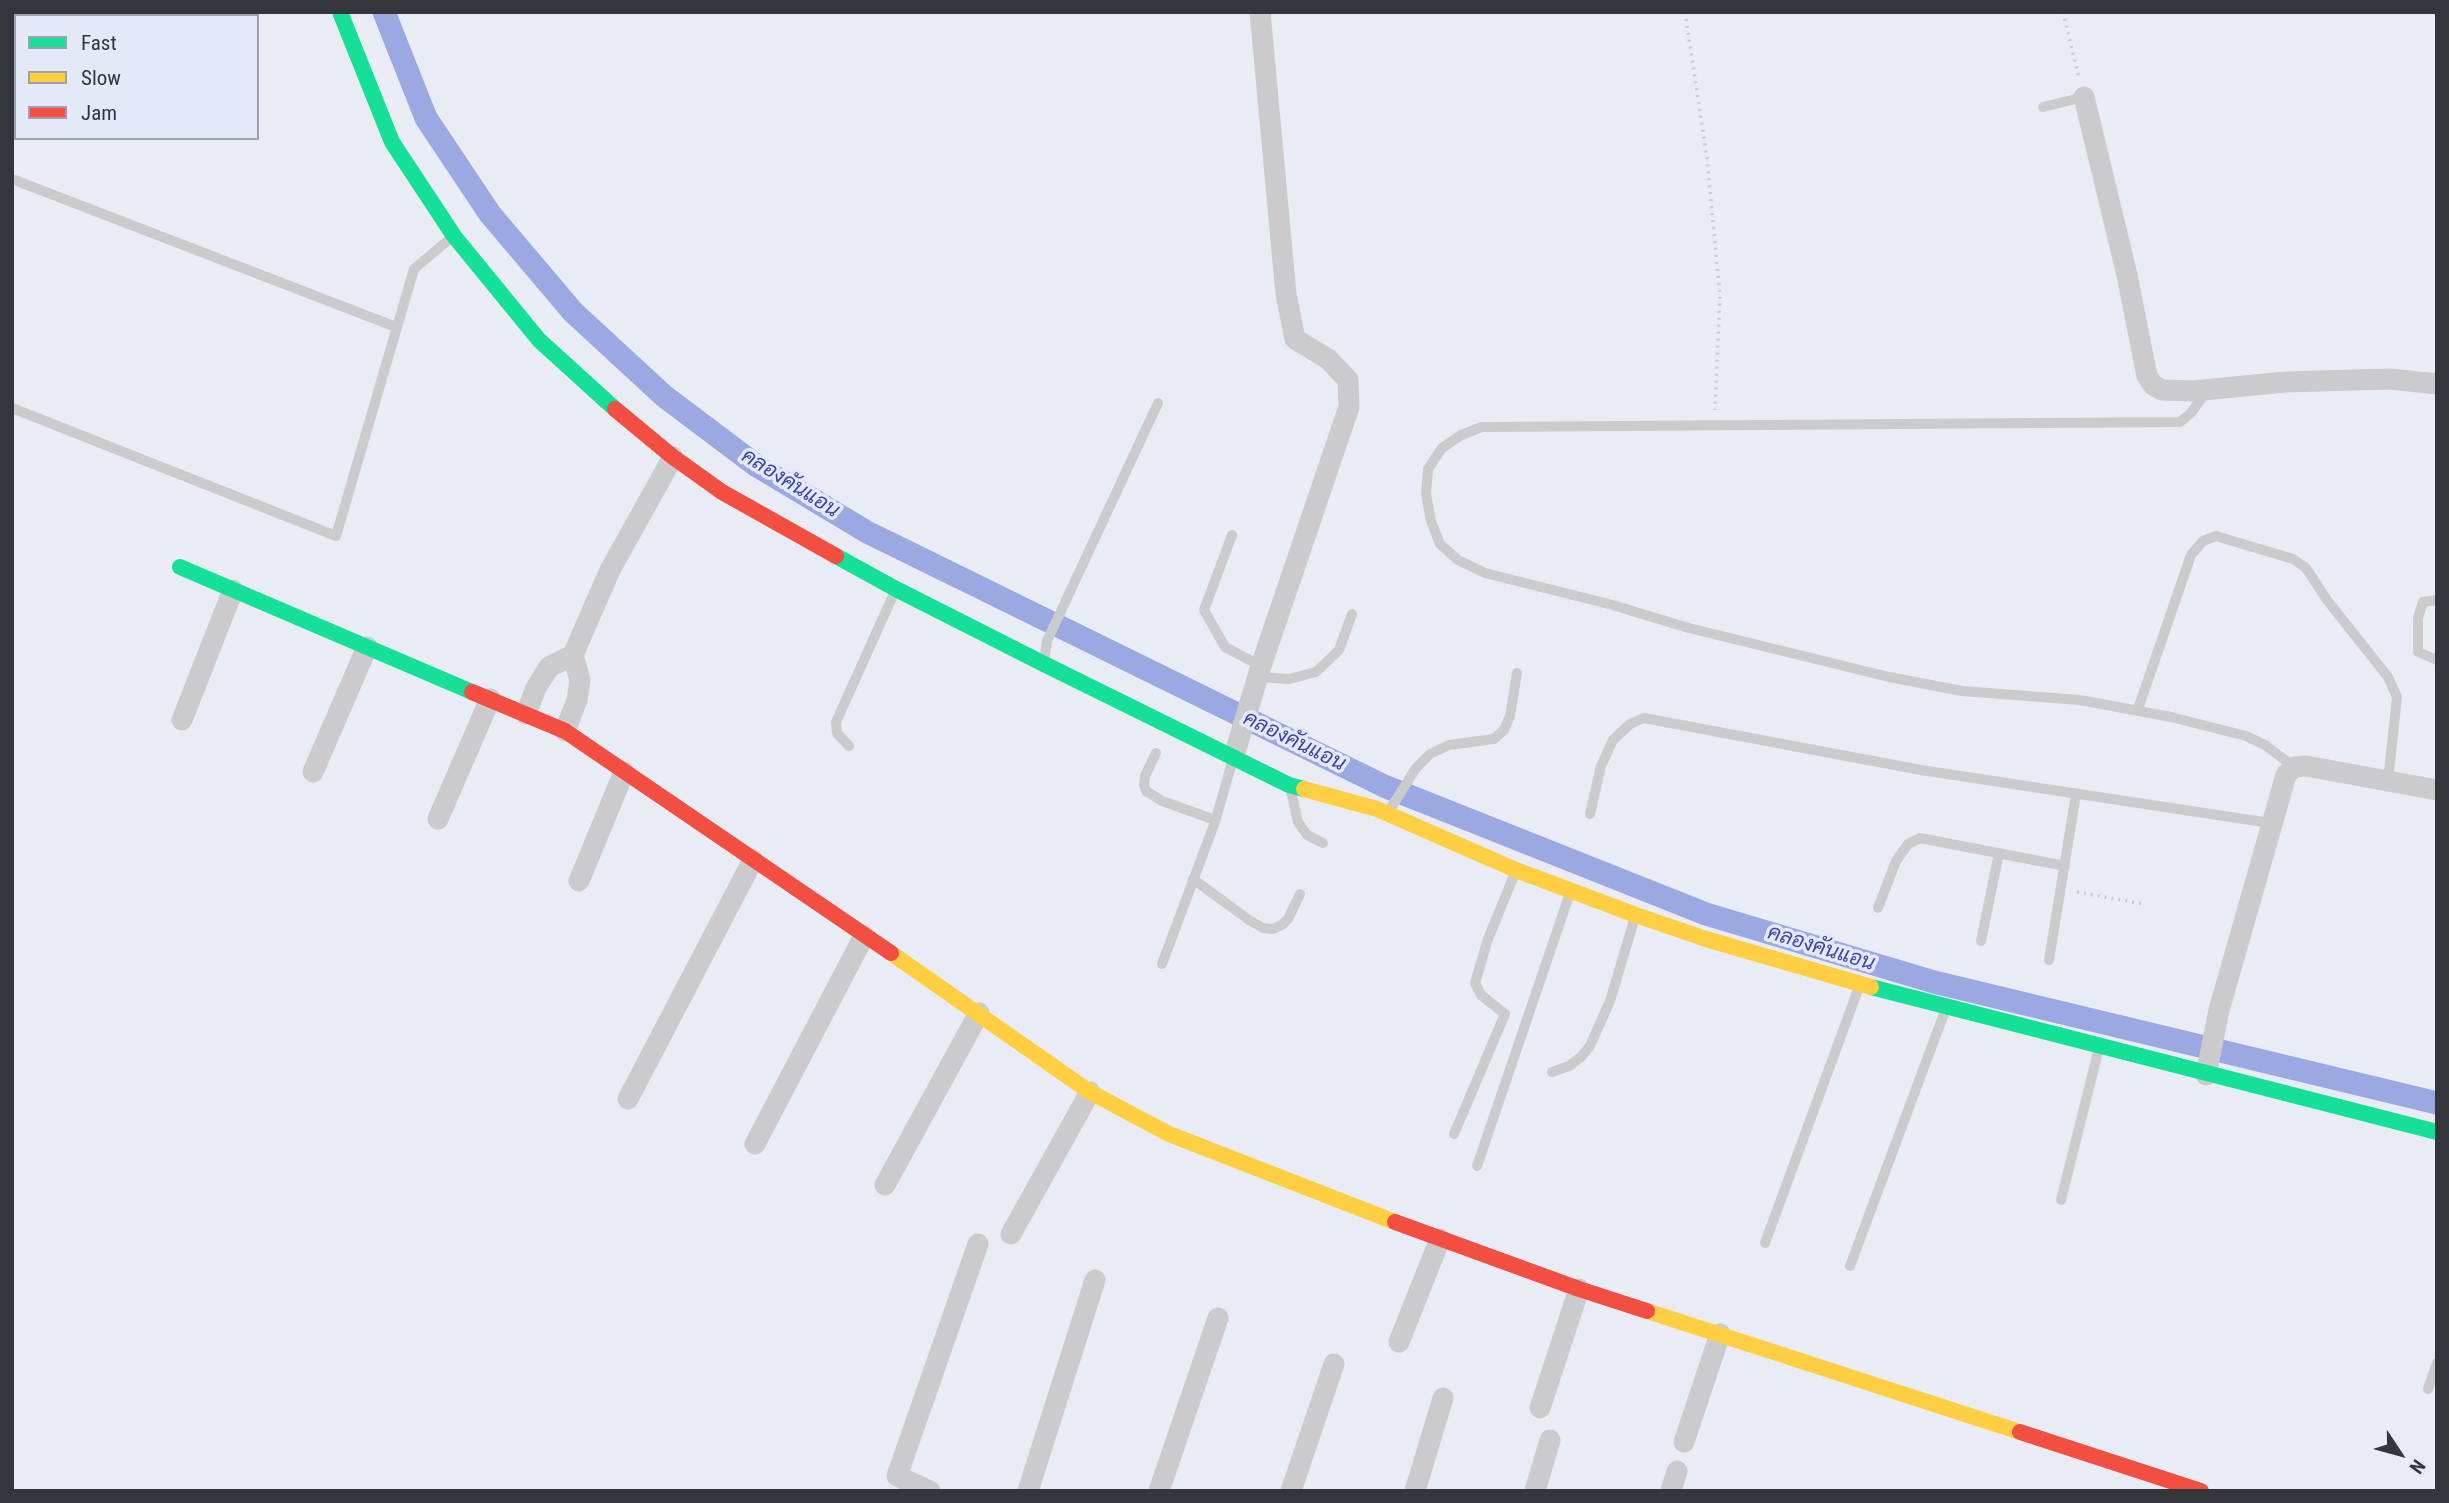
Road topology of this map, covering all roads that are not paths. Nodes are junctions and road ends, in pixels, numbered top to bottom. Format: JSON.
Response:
{"nodes":[{"id":1,"x":340,"y":12,"type":"edge"},
{"id":2,"x":1260,"y":12,"type":"edge"},
{"id":3,"x":2084,"y":97,"type":"joint"},
{"id":4,"x":2042,"y":107,"type":"dead end"},
{"id":5,"x":12,"y":178,"type":"edge"},
{"id":6,"x":454,"y":236,"type":"junction"},
{"id":7,"x":396,"y":327,"type":"junction"},
{"id":8,"x":2437,"y":384,"type":"edge"},
{"id":9,"x":2208,"y":389,"type":"junction"},
{"id":10,"x":1158,"y":403,"type":"dead end"},
{"id":11,"x":12,"y":408,"type":"edge"},
{"id":12,"x":673,"y":457,"type":"junction"},
{"id":13,"x":1232,"y":535,"type":"dead end"},
{"id":14,"x":180,"y":567,"type":"dead end"},
{"id":15,"x":896,"y":589,"type":"junction"},
{"id":16,"x":233,"y":590,"type":"junction"},
{"id":17,"x":2437,"y":600,"type":"edge"},
{"id":18,"x":1352,"y":614,"type":"dead end"},
{"id":19,"x":367,"y":647,"type":"junction"},
{"id":20,"x":573,"y":655,"type":"junction"},
{"id":21,"x":2437,"y":660,"type":"edge"},
{"id":22,"x":1044,"y":664,"type":"junction"},
{"id":23,"x":1517,"y":673,"type":"dead end"},
{"id":24,"x":1258,"y":676,"type":"junction"},
{"id":25,"x":490,"y":699,"type":"junction"},
{"id":26,"x":2138,"y":709,"type":"junction"},
{"id":27,"x":526,"y":714,"type":"junction"},
{"id":28,"x":182,"y":720,"type":"dead end"},
{"id":29,"x":565,"y":732,"type":"junction"},
{"id":30,"x":849,"y":746,"type":"dead end"},
{"id":31,"x":1156,"y":753,"type":"dead end"},
{"id":32,"x":1234,"y":756,"type":"junction"},
{"id":33,"x":2294,"y":767,"type":"junction"},
{"id":34,"x":313,"y":772,"type":"dead end"},
{"id":35,"x":624,"y":772,"type":"junction"},
{"id":36,"x":2388,"y":781,"type":"junction"},
{"id":37,"x":1289,"y":785,"type":"junction"},
{"id":38,"x":2437,"y":790,"type":"edge"},
{"id":39,"x":2077,"y":794,"type":"junction"},
{"id":40,"x":1388,"y":813,"type":"junction"},
{"id":41,"x":1590,"y":814,"type":"dead end"},
{"id":42,"x":438,"y":819,"type":"dead end"},
{"id":43,"x":1215,"y":820,"type":"junction"},
{"id":44,"x":2270,"y":823,"type":"junction"},
{"id":45,"x":1323,"y":843,"type":"dead end"},
{"id":46,"x":1999,"y":853,"type":"junction"},
{"id":47,"x":753,"y":860,"type":"junction"},
{"id":48,"x":2065,"y":866,"type":"junction"},
{"id":49,"x":1516,"y":870,"type":"junction"},
{"id":50,"x":1193,"y":879,"type":"junction"},
{"id":51,"x":579,"y":881,"type":"dead end"},
{"id":52,"x":1571,"y":891,"type":"junction"},
{"id":53,"x":1300,"y":894,"type":"dead end"},
{"id":54,"x":1878,"y":908,"type":"dead end"},
{"id":55,"x":1636,"y":915,"type":"junction"},
{"id":56,"x":864,"y":936,"type":"junction"},
{"id":57,"x":1981,"y":942,"type":"dead end"},
{"id":58,"x":2049,"y":960,"type":"dead end"},
{"id":59,"x":1162,"y":964,"type":"dead end"},
{"id":60,"x":1860,"y":985,"type":"junction"},
{"id":61,"x":1946,"y":1008,"type":"junction"},
{"id":62,"x":979,"y":1013,"type":"junction"},
{"id":63,"x":2099,"y":1048,"type":"junction"},
{"id":64,"x":2208,"y":1067,"type":"junction"},
{"id":65,"x":1552,"y":1072,"type":"dead end"},
{"id":66,"x":1090,"y":1092,"type":"junction"},
{"id":67,"x":628,"y":1099,"type":"dead end"},
{"id":68,"x":2437,"y":1132,"type":"edge"},
{"id":69,"x":1454,"y":1134,"type":"dead end"},
{"id":70,"x":755,"y":1144,"type":"dead end"},
{"id":71,"x":1477,"y":1166,"type":"dead end"},
{"id":72,"x":885,"y":1185,"type":"dead end"},
{"id":73,"x":2061,"y":1200,"type":"dead end"},
{"id":74,"x":1011,"y":1234,"type":"dead end"},
{"id":75,"x":1440,"y":1238,"type":"junction"},
{"id":76,"x":1765,"y":1243,"type":"dead end"},
{"id":77,"x":978,"y":1244,"type":"dead end"},
{"id":78,"x":1850,"y":1266,"type":"dead end"},
{"id":79,"x":1095,"y":1280,"type":"dead end"},
{"id":80,"x":1579,"y":1289,"type":"junction"},
{"id":81,"x":1218,"y":1318,"type":"dead end"},
{"id":82,"x":1720,"y":1334,"type":"junction"},
{"id":83,"x":1399,"y":1342,"type":"dead end"},
{"id":84,"x":2437,"y":1363,"type":"edge"},
{"id":85,"x":1334,"y":1364,"type":"dead end"},
{"id":86,"x":2428,"y":1389,"type":"dead end"},
{"id":87,"x":1443,"y":1398,"type":"dead end"},
{"id":88,"x":1540,"y":1408,"type":"dead end"},
{"id":89,"x":1550,"y":1440,"type":"dead end"},
{"id":90,"x":1684,"y":1442,"type":"dead end"},
{"id":91,"x":2175,"y":1487,"type":"edge"},
{"id":92,"x":930,"y":1491,"type":"edge"},
{"id":93,"x":1028,"y":1491,"type":"edge"},
{"id":94,"x":1159,"y":1491,"type":"edge"},
{"id":95,"x":1292,"y":1491,"type":"edge"},
{"id":96,"x":1415,"y":1491,"type":"edge"},
{"id":97,"x":1535,"y":1491,"type":"edge"},
{"id":98,"x":2201,"y":1491,"type":"edge"}],
"edges":[{"from":1,"to":6,"type":"street"},
{"from":2,"to":24,"type":"street"},
{"from":3,"to":4,"type":"lane"},
{"from":3,"to":9,"type":"street"},
{"from":5,"to":7,"type":"lane"},
{"from":6,"to":7,"type":"lane"},
{"from":6,"to":12,"type":"street"},
{"from":7,"to":11,"type":"lane"},
{"from":8,"to":9,"type":"street"},
{"from":9,"to":26,"type":"lane"},
{"from":10,"to":22,"type":"lane"},
{"from":12,"to":15,"type":"street"},
{"from":12,"to":20,"type":"street"},
{"from":13,"to":24,"type":"lane"},
{"from":14,"to":16,"type":"street"},
{"from":15,"to":22,"type":"street"},
{"from":15,"to":30,"type":"lane"},
{"from":16,"to":19,"type":"street"},
{"from":16,"to":28,"type":"street"},
{"from":17,"to":21,"type":"lane"},
{"from":18,"to":24,"type":"lane"},
{"from":19,"to":25,"type":"street"},
{"from":19,"to":34,"type":"street"},
{"from":20,"to":27,"type":"street"},
{"from":20,"to":29,"type":"street"},
{"from":22,"to":32,"type":"street"},
{"from":23,"to":40,"type":"lane"},
{"from":24,"to":32,"type":"street"},
{"from":25,"to":27,"type":"street"},
{"from":25,"to":42,"type":"street"},
{"from":26,"to":33,"type":"lane"},
{"from":26,"to":36,"type":"lane"},
{"from":27,"to":29,"type":"street"},
{"from":29,"to":35,"type":"street"},
{"from":31,"to":43,"type":"lane"},
{"from":32,"to":37,"type":"street"},
{"from":32,"to":43,"type":"lane"},
{"from":33,"to":36,"type":"street"},
{"from":33,"to":44,"type":"street"},
{"from":35,"to":47,"type":"street"},
{"from":35,"to":51,"type":"street"},
{"from":36,"to":38,"type":"street"},
{"from":37,"to":40,"type":"street"},
{"from":37,"to":45,"type":"lane"},
{"from":39,"to":41,"type":"lane"},
{"from":39,"to":44,"type":"lane"},
{"from":39,"to":48,"type":"lane"},
{"from":40,"to":49,"type":"street"},
{"from":43,"to":50,"type":"lane"},
{"from":44,"to":64,"type":"street"},
{"from":46,"to":48,"type":"lane"},
{"from":46,"to":54,"type":"lane"},
{"from":46,"to":57,"type":"lane"},
{"from":47,"to":56,"type":"street"},
{"from":47,"to":67,"type":"street"},
{"from":48,"to":58,"type":"lane"},
{"from":49,"to":52,"type":"street"},
{"from":49,"to":69,"type":"lane"},
{"from":50,"to":53,"type":"lane"},
{"from":50,"to":59,"type":"lane"},
{"from":52,"to":55,"type":"street"},
{"from":52,"to":71,"type":"lane"},
{"from":55,"to":60,"type":"street"},
{"from":55,"to":65,"type":"lane"},
{"from":56,"to":62,"type":"street"},
{"from":56,"to":70,"type":"street"},
{"from":60,"to":61,"type":"street"},
{"from":60,"to":76,"type":"lane"},
{"from":61,"to":63,"type":"street"},
{"from":61,"to":78,"type":"lane"},
{"from":62,"to":66,"type":"street"},
{"from":62,"to":72,"type":"street"},
{"from":63,"to":64,"type":"street"},
{"from":63,"to":73,"type":"lane"},
{"from":64,"to":68,"type":"street"},
{"from":66,"to":74,"type":"street"},
{"from":66,"to":75,"type":"street"},
{"from":75,"to":80,"type":"street"},
{"from":75,"to":83,"type":"street"},
{"from":77,"to":92,"type":"street"},
{"from":79,"to":93,"type":"street"},
{"from":80,"to":82,"type":"street"},
{"from":80,"to":88,"type":"street"},
{"from":81,"to":94,"type":"street"},
{"from":82,"to":90,"type":"street"},
{"from":82,"to":91,"type":"street"},
{"from":84,"to":86,"type":"lane"},
{"from":85,"to":95,"type":"street"},
{"from":87,"to":96,"type":"street"},
{"from":89,"to":97,"type":"street"},
{"from":91,"to":98,"type":"street"}]}
